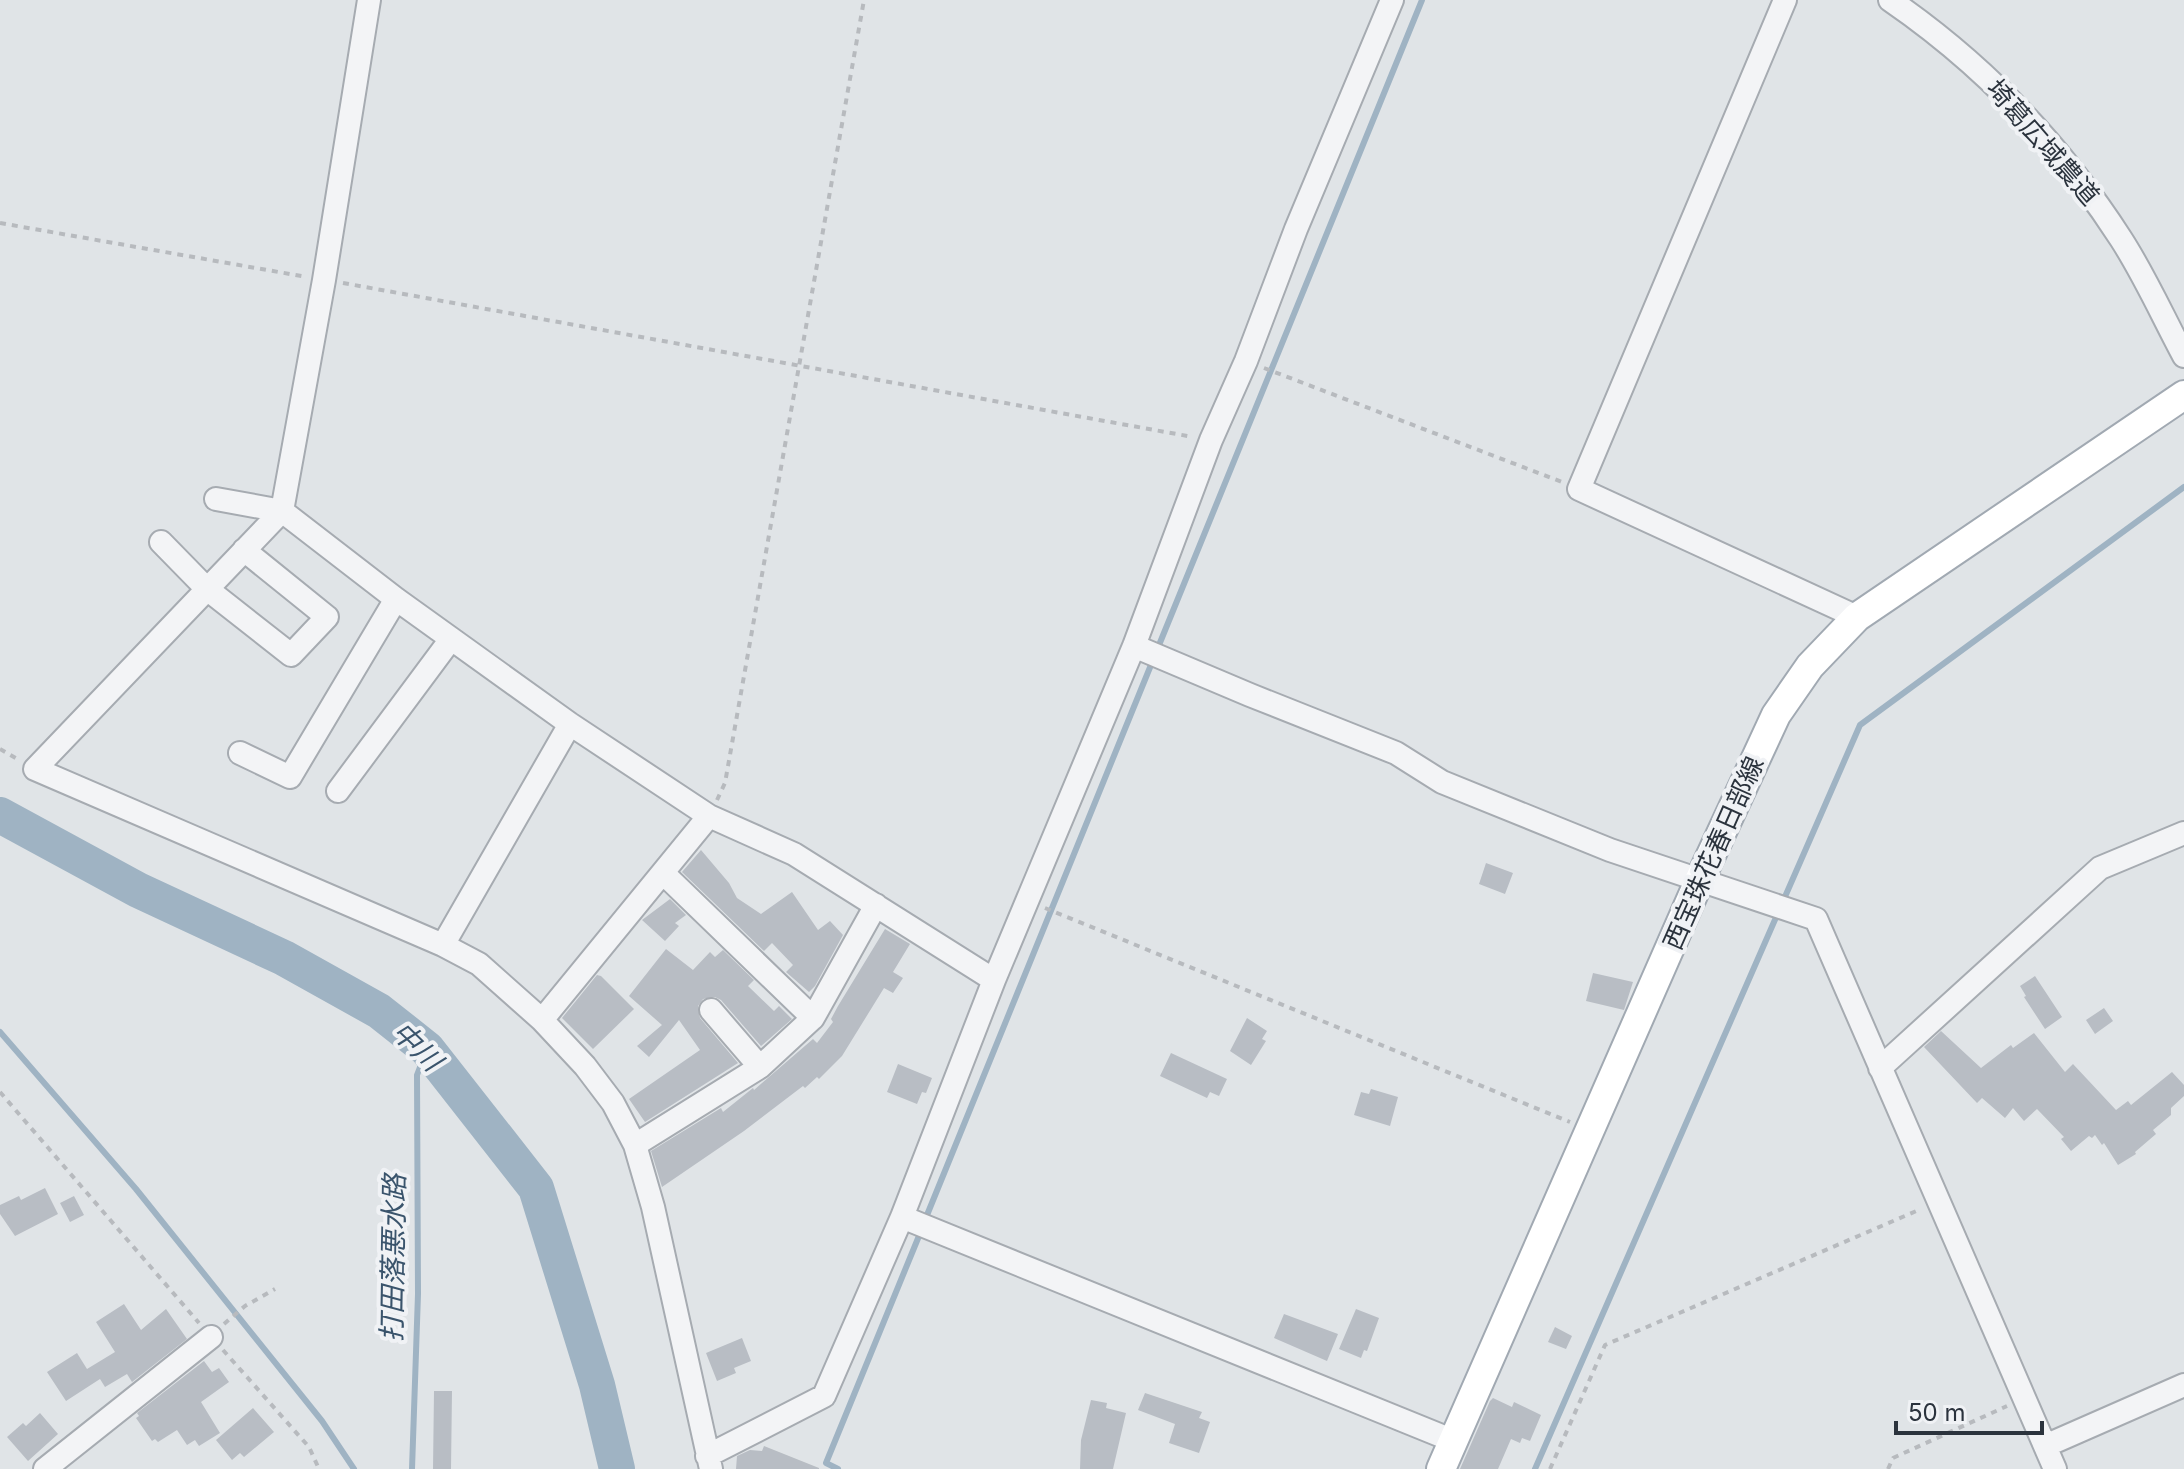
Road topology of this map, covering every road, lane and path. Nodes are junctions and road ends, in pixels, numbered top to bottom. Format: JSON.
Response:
{"nodes":[{"id":1,"x":369,"y":0,"type":"edge"},
{"id":2,"x":864,"y":0,"type":"edge"},
{"id":3,"x":1392,"y":0,"type":"edge"},
{"id":4,"x":1785,"y":0,"type":"edge"},
{"id":5,"x":1890,"y":0,"type":"edge"},
{"id":6,"x":0,"y":223,"type":"edge"},
{"id":7,"x":324,"y":280,"type":"junction"},
{"id":8,"x":2184,"y":356,"type":"edge"},
{"id":9,"x":1246,"y":361,"type":"junction"},
{"id":10,"x":800,"y":364,"type":"junction"},
{"id":11,"x":2184,"y":395,"type":"edge"},
{"id":12,"x":1211,"y":440,"type":"junction"},
{"id":13,"x":1579,"y":489,"type":"junction"},
{"id":14,"x":216,"y":499,"type":"dead end"},
{"id":15,"x":282,"y":511,"type":"junction"},
{"id":16,"x":161,"y":542,"type":"dead end"},
{"id":17,"x":244,"y":550,"type":"junction"},
{"id":18,"x":207,"y":589,"type":"junction"},
{"id":19,"x":396,"y":599,"type":"junction"},
{"id":20,"x":1857,"y":617,"type":"junction"},
{"id":21,"x":451,"y":639,"type":"junction"},
{"id":22,"x":1134,"y":646,"type":"junction"},
{"id":23,"x":570,"y":724,"type":"junction"},
{"id":24,"x":240,"y":753,"type":"dead end"},
{"id":25,"x":338,"y":791,"type":"dead end"},
{"id":26,"x":709,"y":816,"type":"junction"},
{"id":27,"x":2184,"y":833,"type":"edge"},
{"id":28,"x":663,"y":873,"type":"junction"},
{"id":29,"x":1700,"y":879,"type":"junction"},
{"id":30,"x":1027,"y":901,"type":"junction"},
{"id":31,"x":876,"y":905,"type":"junction"},
{"id":32,"x":443,"y":945,"type":"junction"},
{"id":33,"x":994,"y":980,"type":"junction"},
{"id":34,"x":711,"y":1010,"type":"dead end"},
{"id":35,"x":813,"y":1018,"type":"junction"},
{"id":36,"x":542,"y":1020,"type":"junction"},
{"id":37,"x":760,"y":1067,"type":"junction"},
{"id":38,"x":1880,"y":1068,"type":"junction"},
{"id":39,"x":0,"y":1092,"type":"edge"},
{"id":40,"x":1591,"y":1131,"type":"junction"},
{"id":41,"x":635,"y":1145,"type":"junction"},
{"id":42,"x":1938,"y":1202,"type":"junction"},
{"id":43,"x":902,"y":1217,"type":"junction"},
{"id":44,"x":275,"y":1289,"type":"dead end"},
{"id":45,"x":211,"y":1337,"type":"junction"},
{"id":46,"x":2184,"y":1385,"type":"edge"},
{"id":47,"x":2024,"y":1398,"type":"junction"},
{"id":48,"x":1454,"y":1441,"type":"junction"},
{"id":49,"x":2045,"y":1446,"type":"junction"},
{"id":50,"x":709,"y":1462,"type":"edge"},
{"id":51,"x":45,"y":1469,"type":"edge"},
{"id":52,"x":319,"y":1469,"type":"edge"},
{"id":53,"x":1441,"y":1469,"type":"edge"},
{"id":54,"x":1550,"y":1469,"type":"edge"},
{"id":55,"x":1888,"y":1469,"type":"edge"},
{"id":56,"x":2055,"y":1469,"type":"edge"}],
"edges":[{"from":1,"to":7,"type":"street"},
{"from":2,"to":10,"type":"path"},
{"from":3,"to":9,"type":"street"},
{"from":4,"to":13,"type":"street"},
{"from":5,"to":8,"type":"street","name":"埼葛広域農道"},
{"from":6,"to":7,"type":"path"},
{"from":7,"to":10,"type":"path"},
{"from":7,"to":15,"type":"street"},
{"from":9,"to":12,"type":"street"},
{"from":9,"to":13,"type":"path"},
{"from":10,"to":12,"type":"path"},
{"from":10,"to":26,"type":"path"},
{"from":11,"to":20,"type":"main road","name":"西宝珠花春日部線"},
{"from":12,"to":22,"type":"street"},
{"from":13,"to":20,"type":"street"},
{"from":14,"to":15,"type":"street"},
{"from":15,"to":17,"type":"street"},
{"from":15,"to":19,"type":"street"},
{"from":16,"to":18,"type":"street"},
{"from":17,"to":18,"type":"street"},
{"from":17,"to":18,"type":"street"},
{"from":18,"to":32,"type":"street"},
{"from":19,"to":21,"type":"street"},
{"from":19,"to":24,"type":"street"},
{"from":20,"to":29,"type":"main road","name":"西宝珠花春日部線"},
{"from":21,"to":23,"type":"street"},
{"from":21,"to":25,"type":"street"},
{"from":22,"to":29,"type":"street"},
{"from":22,"to":30,"type":"street"},
{"from":23,"to":26,"type":"street"},
{"from":23,"to":32,"type":"street"},
{"from":26,"to":28,"type":"street"},
{"from":26,"to":31,"type":"street"},
{"from":27,"to":38,"type":"street"},
{"from":28,"to":35,"type":"street"},
{"from":28,"to":36,"type":"street"},
{"from":29,"to":38,"type":"street"},
{"from":29,"to":40,"type":"main road","name":"西宝珠花春日部線"},
{"from":30,"to":33,"type":"street"},
{"from":30,"to":40,"type":"path"},
{"from":31,"to":33,"type":"street"},
{"from":31,"to":35,"type":"street"},
{"from":32,"to":36,"type":"street"},
{"from":33,"to":43,"type":"street"},
{"from":34,"to":37,"type":"street"},
{"from":35,"to":37,"type":"street"},
{"from":36,"to":41,"type":"street"},
{"from":37,"to":41,"type":"street"},
{"from":38,"to":42,"type":"street"},
{"from":39,"to":45,"type":"path"},
{"from":40,"to":48,"type":"main road","name":"西宝珠花春日部線"},
{"from":41,"to":50,"type":"street"},
{"from":42,"to":47,"type":"street"},
{"from":42,"to":54,"type":"path"},
{"from":43,"to":48,"type":"street"},
{"from":43,"to":50,"type":"street"},
{"from":44,"to":45,"type":"path"},
{"from":45,"to":51,"type":"street"},
{"from":45,"to":52,"type":"path"},
{"from":46,"to":49,"type":"street"},
{"from":47,"to":49,"type":"street"},
{"from":47,"to":55,"type":"path"},
{"from":48,"to":53,"type":"main road","name":"西宝珠花春日部線"},
{"from":49,"to":56,"type":"street"}]}
